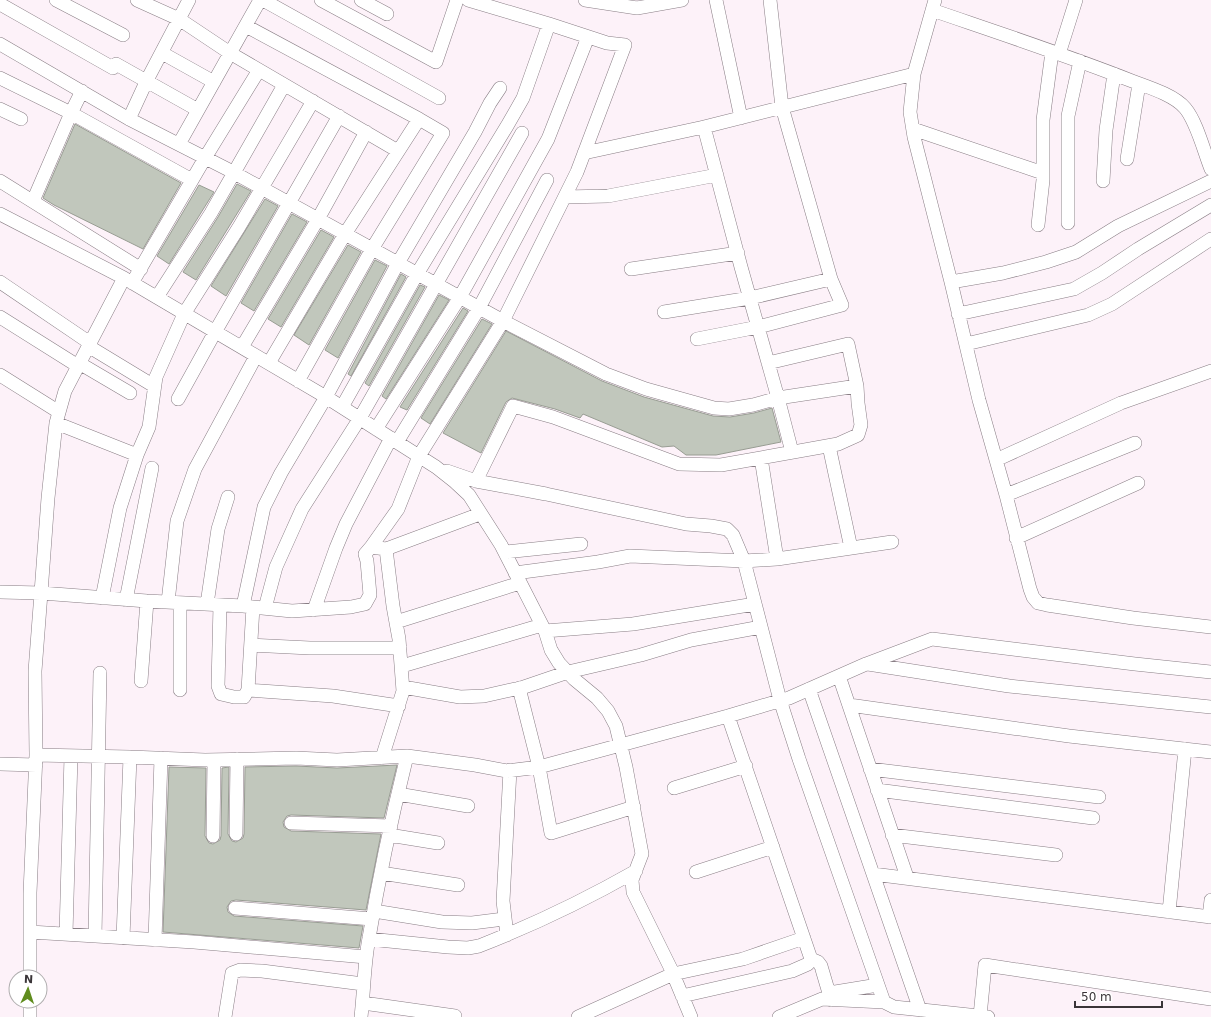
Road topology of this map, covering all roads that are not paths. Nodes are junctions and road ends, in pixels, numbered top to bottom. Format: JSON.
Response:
{"nodes":[{"id":1,"x":56,"y":0,"type":"edge"},
{"id":2,"x":137,"y":0,"type":"edge"},
{"id":3,"x":189,"y":0,"type":"edge"},
{"id":4,"x":262,"y":0,"type":"edge"},
{"id":5,"x":321,"y":0,"type":"edge"},
{"id":6,"x":361,"y":0,"type":"edge"},
{"id":7,"x":457,"y":0,"type":"edge"},
{"id":8,"x":468,"y":0,"type":"edge"},
{"id":9,"x":585,"y":0,"type":"edge"},
{"id":10,"x":682,"y":0,"type":"edge"},
{"id":11,"x":716,"y":0,"type":"edge"},
{"id":12,"x":770,"y":0,"type":"edge"},
{"id":13,"x":1076,"y":0,"type":"edge"},
{"id":14,"x":0,"y":4,"type":"edge"},
{"id":15,"x":638,"y":4,"type":"edge"},
{"id":16,"x":933,"y":5,"type":"edge"},
{"id":17,"x":387,"y":14,"type":"dead end"},
{"id":18,"x":179,"y":19,"type":"junction"},
{"id":19,"x":549,"y":24,"type":"junction"},
{"id":20,"x":246,"y":26,"type":"junction"},
{"id":21,"x":123,"y":35,"type":"dead end"},
{"id":22,"x":588,"y":37,"type":"junction"},
{"id":23,"x":0,"y":44,"type":"edge"},
{"id":24,"x":162,"y":53,"type":"junction"},
{"id":25,"x":230,"y":53,"type":"junction"},
{"id":26,"x":1055,"y":53,"type":"junction"},
{"id":27,"x":1080,"y":61,"type":"junction"},
{"id":28,"x":259,"y":70,"type":"junction"},
{"id":29,"x":914,"y":74,"type":"junction"},
{"id":30,"x":1114,"y":74,"type":"junction"},
{"id":31,"x":0,"y":78,"type":"edge"},
{"id":32,"x":147,"y":80,"type":"junction"},
{"id":33,"x":214,"y":82,"type":"junction"},
{"id":34,"x":284,"y":84,"type":"junction"},
{"id":35,"x":1140,"y":84,"type":"junction"},
{"id":36,"x":500,"y":88,"type":"dead end"},
{"id":37,"x":82,"y":91,"type":"junction"},
{"id":38,"x":439,"y":98,"type":"dead end"},
{"id":39,"x":313,"y":102,"type":"junction"},
{"id":40,"x":782,"y":107,"type":"junction"},
{"id":41,"x":0,"y":109,"type":"edge"},
{"id":42,"x":198,"y":110,"type":"junction"},
{"id":43,"x":71,"y":113,"type":"junction"},
{"id":44,"x":339,"y":116,"type":"junction"},
{"id":45,"x":740,"y":118,"type":"junction"},
{"id":46,"x":21,"y":119,"type":"dead end"},
{"id":47,"x":129,"y":119,"type":"junction"},
{"id":48,"x":419,"y":119,"type":"junction"},
{"id":49,"x":704,"y":127,"type":"junction"},
{"id":50,"x":913,"y":129,"type":"junction"},
{"id":51,"x":366,"y":132,"type":"junction"},
{"id":52,"x":522,"y":133,"type":"dead end"},
{"id":53,"x":179,"y":144,"type":"junction"},
{"id":54,"x":398,"y":151,"type":"junction"},
{"id":55,"x":584,"y":153,"type":"junction"},
{"id":56,"x":205,"y":158,"type":"junction"},
{"id":57,"x":1127,"y":159,"type":"dead end"},
{"id":58,"x":1211,"y":169,"type":"edge"},
{"id":59,"x":234,"y":173,"type":"junction"},
{"id":60,"x":1043,"y":173,"type":"junction"},
{"id":61,"x":717,"y":175,"type":"junction"},
{"id":62,"x":0,"y":180,"type":"edge"},
{"id":63,"x":192,"y":180,"type":"junction"},
{"id":64,"x":548,"y":180,"type":"dead end"},
{"id":65,"x":1103,"y":181,"type":"dead end"},
{"id":66,"x":1211,"y":181,"type":"edge"},
{"id":67,"x":262,"y":188,"type":"junction"},
{"id":68,"x":565,"y":197,"type":"junction"},
{"id":69,"x":33,"y":201,"type":"junction"},
{"id":70,"x":289,"y":203,"type":"junction"},
{"id":71,"x":1211,"y":205,"type":"edge"},
{"id":72,"x":0,"y":214,"type":"edge"},
{"id":73,"x":318,"y":219,"type":"junction"},
{"id":74,"x":1068,"y":223,"type":"dead end"},
{"id":75,"x":1038,"y":225,"type":"dead end"},
{"id":76,"x":345,"y":234,"type":"junction"},
{"id":77,"x":1211,"y":239,"type":"edge"},
{"id":78,"x":372,"y":249,"type":"junction"},
{"id":79,"x":738,"y":253,"type":"junction"},
{"id":80,"x":398,"y":263,"type":"junction"},
{"id":81,"x":141,"y":269,"type":"junction"},
{"id":82,"x":631,"y":269,"type":"dead end"},
{"id":83,"x":417,"y":274,"type":"junction"},
{"id":84,"x":831,"y":280,"type":"junction"},
{"id":85,"x":128,"y":281,"type":"junction"},
{"id":86,"x":0,"y":282,"type":"edge"},
{"id":87,"x":951,"y":282,"type":"junction"},
{"id":88,"x":437,"y":284,"type":"junction"},
{"id":89,"x":156,"y":297,"type":"junction"},
{"id":90,"x":460,"y":297,"type":"junction"},
{"id":91,"x":750,"y":298,"type":"junction"},
{"id":92,"x":479,"y":308,"type":"junction"},
{"id":93,"x":664,"y":312,"type":"dead end"},
{"id":94,"x":184,"y":314,"type":"junction"},
{"id":95,"x":958,"y":314,"type":"junction"},
{"id":96,"x":0,"y":317,"type":"edge"},
{"id":97,"x":503,"y":321,"type":"junction"},
{"id":98,"x":758,"y":327,"type":"junction"},
{"id":99,"x":215,"y":332,"type":"junction"},
{"id":100,"x":697,"y":339,"type":"dead end"},
{"id":101,"x":89,"y":344,"type":"junction"},
{"id":102,"x":966,"y":344,"type":"junction"},
{"id":103,"x":242,"y":347,"type":"junction"},
{"id":104,"x":256,"y":356,"type":"junction"},
{"id":105,"x":269,"y":363,"type":"junction"},
{"id":106,"x":768,"y":363,"type":"junction"},
{"id":107,"x":79,"y":365,"type":"junction"},
{"id":108,"x":1211,"y":370,"type":"edge"},
{"id":109,"x":0,"y":375,"type":"edge"},
{"id":110,"x":298,"y":381,"type":"junction"},
{"id":111,"x":154,"y":386,"type":"junction"},
{"id":112,"x":858,"y":386,"type":"junction"},
{"id":113,"x":130,"y":393,"type":"dead end"},
{"id":114,"x":326,"y":397,"type":"junction"},
{"id":115,"x":778,"y":398,"type":"junction"},
{"id":116,"x":178,"y":399,"type":"dead end"},
{"id":117,"x":342,"y":407,"type":"junction"},
{"id":118,"x":58,"y":418,"type":"junction"},
{"id":119,"x":360,"y":418,"type":"junction"},
{"id":120,"x":376,"y":429,"type":"junction"},
{"id":121,"x":394,"y":440,"type":"junction"},
{"id":122,"x":1135,"y":443,"type":"dead end"},
{"id":123,"x":829,"y":446,"type":"junction"},
{"id":124,"x":792,"y":452,"type":"junction"},
{"id":125,"x":137,"y":455,"type":"junction"},
{"id":126,"x":419,"y":456,"type":"junction"},
{"id":127,"x":761,"y":458,"type":"junction"},
{"id":128,"x":996,"y":460,"type":"junction"},
{"id":129,"x":436,"y":467,"type":"junction"},
{"id":130,"x":152,"y":468,"type":"dead end"},
{"id":131,"x":476,"y":481,"type":"junction"},
{"id":132,"x":1138,"y":483,"type":"dead end"},
{"id":133,"x":1006,"y":495,"type":"junction"},
{"id":134,"x":228,"y":497,"type":"dead end"},
{"id":135,"x":480,"y":514,"type":"junction"},
{"id":136,"x":1016,"y":538,"type":"junction"},
{"id":137,"x":892,"y":542,"type":"dead end"},
{"id":138,"x":581,"y":544,"type":"dead end"},
{"id":139,"x":371,"y":547,"type":"junction"},
{"id":140,"x":851,"y":548,"type":"junction"},
{"id":141,"x":386,"y":549,"type":"junction"},
{"id":142,"x":504,"y":552,"type":"junction"},
{"id":143,"x":777,"y":559,"type":"junction"},
{"id":144,"x":744,"y":561,"type":"junction"},
{"id":145,"x":518,"y":578,"type":"junction"},
{"id":146,"x":0,"y":592,"type":"edge"},
{"id":147,"x":41,"y":593,"type":"junction"},
{"id":148,"x":102,"y":598,"type":"junction"},
{"id":149,"x":126,"y":600,"type":"junction"},
{"id":150,"x":147,"y":601,"type":"junction"},
{"id":151,"x":174,"y":603,"type":"junction"},
{"id":152,"x":214,"y":604,"type":"junction"},
{"id":153,"x":755,"y":604,"type":"junction"},
{"id":154,"x":254,"y":607,"type":"junction"},
{"id":155,"x":314,"y":610,"type":"junction"},
{"id":156,"x":396,"y":622,"type":"junction"},
{"id":157,"x":761,"y":627,"type":"junction"},
{"id":158,"x":1211,"y":627,"type":"edge"},
{"id":159,"x":543,"y":628,"type":"junction"},
{"id":160,"x":251,"y":644,"type":"junction"},
{"id":161,"x":400,"y":648,"type":"junction"},
{"id":162,"x":866,"y":664,"type":"junction"},
{"id":163,"x":402,"y":666,"type":"junction"},
{"id":164,"x":568,"y":672,"type":"junction"},
{"id":165,"x":1211,"y":672,"type":"edge"},
{"id":166,"x":100,"y":673,"type":"dead end"},
{"id":167,"x":839,"y":676,"type":"junction"},
{"id":168,"x":142,"y":681,"type":"dead end"},
{"id":169,"x":403,"y":687,"type":"junction"},
{"id":170,"x":520,"y":688,"type":"junction"},
{"id":171,"x":809,"y":689,"type":"junction"},
{"id":172,"x":180,"y":690,"type":"dead end"},
{"id":173,"x":248,"y":690,"type":"junction"},
{"id":174,"x":780,"y":700,"type":"junction"},
{"id":175,"x":849,"y":705,"type":"junction"},
{"id":176,"x":399,"y":706,"type":"junction"},
{"id":177,"x":1211,"y":707,"type":"edge"},
{"id":178,"x":728,"y":716,"type":"junction"},
{"id":179,"x":620,"y":744,"type":"junction"},
{"id":180,"x":1185,"y":749,"type":"junction"},
{"id":181,"x":1211,"y":752,"type":"edge"},
{"id":182,"x":71,"y":756,"type":"junction"},
{"id":183,"x":99,"y":756,"type":"junction"},
{"id":184,"x":407,"y":756,"type":"junction"},
{"id":185,"x":130,"y":757,"type":"junction"},
{"id":186,"x":161,"y":758,"type":"junction"},
{"id":187,"x":382,"y":758,"type":"junction"},
{"id":188,"x":238,"y":759,"type":"junction"},
{"id":189,"x":36,"y":760,"type":"junction"},
{"id":190,"x":214,"y":760,"type":"junction"},
{"id":191,"x":0,"y":764,"type":"edge"},
{"id":192,"x":746,"y":766,"type":"junction"},
{"id":193,"x":539,"y":767,"type":"junction"},
{"id":194,"x":870,"y":769,"type":"junction"},
{"id":195,"x":510,"y":770,"type":"junction"},
{"id":196,"x":674,"y":788,"type":"dead end"},
{"id":197,"x":878,"y":790,"type":"junction"},
{"id":198,"x":398,"y":794,"type":"junction"},
{"id":199,"x":1099,"y":797,"type":"dead end"},
{"id":200,"x":468,"y":806,"type":"dead end"},
{"id":201,"x":634,"y":807,"type":"junction"},
{"id":202,"x":1093,"y":818,"type":"dead end"},
{"id":203,"x":292,"y":823,"type":"dead end"},
{"id":204,"x":390,"y":830,"type":"junction"},
{"id":205,"x":236,"y":834,"type":"dead end"},
{"id":206,"x":892,"y":835,"type":"junction"},
{"id":207,"x":213,"y":836,"type":"dead end"},
{"id":208,"x":438,"y":843,"type":"dead end"},
{"id":209,"x":773,"y":847,"type":"junction"},
{"id":210,"x":1056,"y":855,"type":"dead end"},
{"id":211,"x":636,"y":871,"type":"junction"},
{"id":212,"x":696,"y":872,"type":"dead end"},
{"id":213,"x":381,"y":874,"type":"junction"},
{"id":214,"x":873,"y":874,"type":"junction"},
{"id":215,"x":906,"y":877,"type":"junction"},
{"id":216,"x":458,"y":885,"type":"dead end"},
{"id":217,"x":1211,"y":900,"type":"edge"},
{"id":218,"x":235,"y":908,"type":"dead end"},
{"id":219,"x":1169,"y":912,"type":"junction"},
{"id":220,"x":373,"y":915,"type":"junction"},
{"id":221,"x":1210,"y":917,"type":"edge"},
{"id":222,"x":504,"y":919,"type":"junction"},
{"id":223,"x":30,"y":932,"type":"junction"},
{"id":224,"x":66,"y":934,"type":"junction"},
{"id":225,"x":507,"y":935,"type":"junction"},
{"id":226,"x":95,"y":936,"type":"junction"},
{"id":227,"x":123,"y":938,"type":"junction"},
{"id":228,"x":804,"y":938,"type":"junction"},
{"id":229,"x":368,"y":939,"type":"junction"},
{"id":230,"x":155,"y":940,"type":"junction"},
{"id":231,"x":366,"y":957,"type":"junction"},
{"id":232,"x":811,"y":959,"type":"junction"},
{"id":233,"x":30,"y":969,"type":"edge"},
{"id":234,"x":673,"y":974,"type":"junction"},
{"id":235,"x":363,"y":984,"type":"junction"},
{"id":236,"x":878,"y":985,"type":"junction"},
{"id":237,"x":682,"y":996,"type":"junction"},
{"id":238,"x":830,"y":996,"type":"junction"},
{"id":239,"x":1211,"y":999,"type":"edge"},
{"id":240,"x":884,"y":1002,"type":"junction"},
{"id":241,"x":363,"y":1003,"type":"junction"},
{"id":242,"x":920,"y":1010,"type":"junction"},
{"id":243,"x":942,"y":1015,"type":"edge"},
{"id":244,"x":455,"y":1016,"type":"dead end"},
{"id":245,"x":225,"y":1017,"type":"edge"},
{"id":246,"x":361,"y":1017,"type":"edge"},
{"id":247,"x":578,"y":1017,"type":"edge"},
{"id":248,"x":690,"y":1017,"type":"edge"},
{"id":249,"x":779,"y":1017,"type":"edge"},
{"id":250,"x":984,"y":1017,"type":"edge"}],
"edges":[{"from":1,"to":21,"type":"street"},
{"from":2,"to":18,"type":"street"},
{"from":3,"to":18,"type":"street"},
{"from":4,"to":20,"type":"street"},
{"from":4,"to":38,"type":"street"},
{"from":5,"to":7,"type":"street"},
{"from":6,"to":17,"type":"street"},
{"from":8,"to":19,"type":"street"},
{"from":9,"to":15,"type":"street"},
{"from":10,"to":15,"type":"street"},
{"from":11,"to":45,"type":"street"},
{"from":12,"to":40,"type":"street"},
{"from":13,"to":26,"type":"street"},
{"from":14,"to":32,"type":"street"},
{"from":16,"to":26,"type":"street"},
{"from":16,"to":29,"type":"street"},
{"from":18,"to":24,"type":"street"},
{"from":18,"to":25,"type":"street"},
{"from":19,"to":22,"type":"street"},
{"from":19,"to":83,"type":"street"},
{"from":20,"to":25,"type":"street"},
{"from":20,"to":48,"type":"street"},
{"from":22,"to":55,"type":"street"},
{"from":22,"to":90,"type":"street"},
{"from":23,"to":37,"type":"street"},
{"from":24,"to":32,"type":"street"},
{"from":24,"to":33,"type":"street"},
{"from":25,"to":28,"type":"street"},
{"from":25,"to":33,"type":"street"},
{"from":26,"to":27,"type":"street"},
{"from":26,"to":60,"type":"street"},
{"from":27,"to":30,"type":"street"},
{"from":27,"to":74,"type":"street"},
{"from":28,"to":34,"type":"street"},
{"from":28,"to":56,"type":"street"},
{"from":29,"to":40,"type":"street"},
{"from":29,"to":50,"type":"street"},
{"from":30,"to":35,"type":"street"},
{"from":30,"to":65,"type":"street"},
{"from":31,"to":43,"type":"street"},
{"from":32,"to":42,"type":"street"},
{"from":32,"to":47,"type":"street"},
{"from":33,"to":42,"type":"street"},
{"from":34,"to":39,"type":"street"},
{"from":34,"to":59,"type":"street"},
{"from":35,"to":57,"type":"street"},
{"from":35,"to":58,"type":"street"},
{"from":36,"to":80,"type":"street"},
{"from":37,"to":43,"type":"street"},
{"from":37,"to":47,"type":"street"},
{"from":39,"to":44,"type":"street"},
{"from":39,"to":67,"type":"street"},
{"from":40,"to":45,"type":"street"},
{"from":40,"to":84,"type":"street"},
{"from":41,"to":46,"type":"street"},
{"from":42,"to":53,"type":"street"},
{"from":43,"to":63,"type":"street"},
{"from":43,"to":69,"type":"street"},
{"from":44,"to":51,"type":"street"},
{"from":44,"to":70,"type":"street"},
{"from":45,"to":49,"type":"street"},
{"from":47,"to":53,"type":"street"},
{"from":48,"to":54,"type":"street"},
{"from":48,"to":78,"type":"street"},
{"from":49,"to":55,"type":"street"},
{"from":49,"to":61,"type":"street"},
{"from":50,"to":60,"type":"street"},
{"from":50,"to":87,"type":"street"},
{"from":51,"to":54,"type":"street"},
{"from":51,"to":73,"type":"street"},
{"from":52,"to":88,"type":"street"},
{"from":53,"to":56,"type":"street"},
{"from":54,"to":76,"type":"street"},
{"from":55,"to":68,"type":"street"},
{"from":56,"to":59,"type":"street"},
{"from":56,"to":63,"type":"street"},
{"from":59,"to":67,"type":"street"},
{"from":59,"to":89,"type":"street"},
{"from":60,"to":75,"type":"street"},
{"from":61,"to":68,"type":"street"},
{"from":61,"to":79,"type":"street"},
{"from":62,"to":69,"type":"street"},
{"from":63,"to":81,"type":"street"},
{"from":64,"to":92,"type":"street"},
{"from":66,"to":87,"type":"street"},
{"from":67,"to":70,"type":"street"},
{"from":67,"to":94,"type":"street"},
{"from":68,"to":97,"type":"street"},
{"from":69,"to":81,"type":"street"},
{"from":70,"to":73,"type":"street"},
{"from":70,"to":99,"type":"street"},
{"from":71,"to":95,"type":"street"},
{"from":72,"to":85,"type":"street"},
{"from":73,"to":76,"type":"street"},
{"from":73,"to":103,"type":"street"},
{"from":76,"to":78,"type":"street"},
{"from":76,"to":105,"type":"street"},
{"from":77,"to":102,"type":"street"},
{"from":78,"to":80,"type":"street"},
{"from":78,"to":110,"type":"street"},
{"from":79,"to":82,"type":"street"},
{"from":79,"to":91,"type":"street"},
{"from":80,"to":83,"type":"street"},
{"from":80,"to":114,"type":"street"},
{"from":81,"to":85,"type":"street"},
{"from":83,"to":88,"type":"street"},
{"from":83,"to":117,"type":"street"},
{"from":84,"to":91,"type":"street"},
{"from":84,"to":98,"type":"street"},
{"from":85,"to":89,"type":"street"},
{"from":85,"to":101,"type":"street"},
{"from":86,"to":101,"type":"street"},
{"from":87,"to":95,"type":"street"},
{"from":88,"to":90,"type":"street"},
{"from":88,"to":119,"type":"street"},
{"from":89,"to":94,"type":"street"},
{"from":90,"to":92,"type":"street"},
{"from":90,"to":120,"type":"street"},
{"from":91,"to":93,"type":"street"},
{"from":91,"to":98,"type":"street"},
{"from":92,"to":97,"type":"street"},
{"from":92,"to":121,"type":"street"},
{"from":94,"to":99,"type":"street"},
{"from":94,"to":111,"type":"street"},
{"from":95,"to":102,"type":"street"},
{"from":96,"to":107,"type":"street"},
{"from":97,"to":115,"type":"street"},
{"from":97,"to":126,"type":"street"},
{"from":98,"to":100,"type":"street"},
{"from":98,"to":106,"type":"street"},
{"from":99,"to":103,"type":"street"},
{"from":99,"to":116,"type":"street"},
{"from":101,"to":107,"type":"street"},
{"from":101,"to":111,"type":"street"},
{"from":102,"to":128,"type":"street"},
{"from":103,"to":104,"type":"street"},
{"from":104,"to":105,"type":"street"},
{"from":104,"to":151,"type":"street"},
{"from":105,"to":110,"type":"street"},
{"from":106,"to":112,"type":"street"},
{"from":106,"to":115,"type":"street"},
{"from":107,"to":113,"type":"street"},
{"from":107,"to":118,"type":"street"},
{"from":108,"to":128,"type":"street"},
{"from":109,"to":118,"type":"street"},
{"from":110,"to":114,"type":"street"},
{"from":111,"to":125,"type":"street"},
{"from":112,"to":115,"type":"street"},
{"from":112,"to":123,"type":"street"},
{"from":114,"to":117,"type":"street"},
{"from":114,"to":154,"type":"street"},
{"from":115,"to":124,"type":"street"},
{"from":117,"to":119,"type":"street"},
{"from":118,"to":125,"type":"street"},
{"from":118,"to":147,"type":"street"},
{"from":119,"to":120,"type":"street"},
{"from":119,"to":154,"type":"street"},
{"from":120,"to":121,"type":"street"},
{"from":121,"to":126,"type":"street"},
{"from":121,"to":155,"type":"street"},
{"from":122,"to":133,"type":"street"},
{"from":123,"to":124,"type":"street"},
{"from":123,"to":140,"type":"street"},
{"from":124,"to":127,"type":"street"},
{"from":125,"to":148,"type":"street"},
{"from":126,"to":129,"type":"street"},
{"from":126,"to":139,"type":"street"},
{"from":127,"to":131,"type":"street"},
{"from":127,"to":143,"type":"street"},
{"from":128,"to":133,"type":"street"},
{"from":129,"to":131,"type":"street"},
{"from":129,"to":135,"type":"street"},
{"from":130,"to":149,"type":"street"},
{"from":131,"to":144,"type":"street"},
{"from":132,"to":136,"type":"street"},
{"from":133,"to":136,"type":"street"},
{"from":134,"to":152,"type":"street"},
{"from":135,"to":141,"type":"street"},
{"from":135,"to":142,"type":"street"},
{"from":136,"to":158,"type":"street"},
{"from":137,"to":140,"type":"street"},
{"from":138,"to":142,"type":"street"},
{"from":139,"to":141,"type":"street"},
{"from":139,"to":155,"type":"street"},
{"from":140,"to":143,"type":"street"},
{"from":141,"to":156,"type":"street"},
{"from":142,"to":145,"type":"street"},
{"from":143,"to":144,"type":"street"},
{"from":144,"to":145,"type":"street"},
{"from":144,"to":153,"type":"street"},
{"from":145,"to":156,"type":"street"},
{"from":145,"to":159,"type":"street"},
{"from":146,"to":147,"type":"street"},
{"from":147,"to":148,"type":"street"},
{"from":147,"to":189,"type":"street"},
{"from":148,"to":149,"type":"street"},
{"from":149,"to":150,"type":"street"},
{"from":150,"to":151,"type":"street"},
{"from":150,"to":168,"type":"street"},
{"from":151,"to":152,"type":"street"},
{"from":151,"to":172,"type":"street"},
{"from":152,"to":154,"type":"street"},
{"from":152,"to":173,"type":"street"},
{"from":153,"to":157,"type":"street"},
{"from":153,"to":159,"type":"street"},
{"from":154,"to":155,"type":"street"},
{"from":154,"to":160,"type":"street"},
{"from":156,"to":161,"type":"street"},
{"from":157,"to":164,"type":"street"},
{"from":157,"to":174,"type":"street"},
{"from":159,"to":163,"type":"street"},
{"from":159,"to":164,"type":"street"},
{"from":160,"to":161,"type":"street"},
{"from":160,"to":173,"type":"street"},
{"from":161,"to":163,"type":"street"},
{"from":162,"to":165,"type":"street"},
{"from":162,"to":167,"type":"street"},
{"from":162,"to":177,"type":"street"},
{"from":163,"to":169,"type":"street"},
{"from":164,"to":170,"type":"street"},
{"from":164,"to":179,"type":"street"},
{"from":166,"to":183,"type":"street"},
{"from":167,"to":171,"type":"street"},
{"from":167,"to":175,"type":"street"},
{"from":169,"to":170,"type":"street"},
{"from":169,"to":176,"type":"street"},
{"from":170,"to":193,"type":"street"},
{"from":171,"to":174,"type":"street"},
{"from":171,"to":214,"type":"street"},
{"from":173,"to":176,"type":"street"},
{"from":174,"to":178,"type":"street"},
{"from":174,"to":236,"type":"street"},
{"from":175,"to":180,"type":"street"},
{"from":175,"to":194,"type":"street"},
{"from":176,"to":187,"type":"street"},
{"from":178,"to":179,"type":"street"},
{"from":178,"to":192,"type":"street"},
{"from":179,"to":193,"type":"street"},
{"from":179,"to":201,"type":"street"},
{"from":180,"to":181,"type":"street"},
{"from":180,"to":219,"type":"street"},
{"from":182,"to":183,"type":"street"},
{"from":182,"to":189,"type":"street"},
{"from":182,"to":224,"type":"street"},
{"from":183,"to":185,"type":"street"},
{"from":183,"to":226,"type":"street"},
{"from":184,"to":187,"type":"street"},
{"from":184,"to":195,"type":"street"},
{"from":184,"to":198,"type":"street"},
{"from":185,"to":186,"type":"street"},
{"from":185,"to":227,"type":"street"},
{"from":186,"to":190,"type":"street"},
{"from":186,"to":230,"type":"street"},
{"from":187,"to":188,"type":"street"},
{"from":188,"to":190,"type":"street"},
{"from":188,"to":205,"type":"street"},
{"from":189,"to":191,"type":"street"},
{"from":189,"to":223,"type":"street"},
{"from":190,"to":207,"type":"street"},
{"from":192,"to":196,"type":"street"},
{"from":192,"to":209,"type":"street"},
{"from":193,"to":195,"type":"street"},
{"from":193,"to":201,"type":"street"},
{"from":194,"to":197,"type":"street"},
{"from":194,"to":199,"type":"street"},
{"from":195,"to":222,"type":"street"},
{"from":197,"to":202,"type":"street"},
{"from":197,"to":206,"type":"street"},
{"from":198,"to":200,"type":"street"},
{"from":198,"to":204,"type":"street"},
{"from":201,"to":211,"type":"street"},
{"from":203,"to":204,"type":"street"},
{"from":204,"to":208,"type":"street"},
{"from":204,"to":213,"type":"street"},
{"from":206,"to":210,"type":"street"},
{"from":206,"to":215,"type":"street"},
{"from":209,"to":212,"type":"street"},
{"from":209,"to":228,"type":"street"},
{"from":211,"to":225,"type":"street"},
{"from":211,"to":234,"type":"street"},
{"from":213,"to":216,"type":"street"},
{"from":213,"to":220,"type":"street"},
{"from":214,"to":215,"type":"street"},
{"from":214,"to":242,"type":"street"},
{"from":215,"to":219,"type":"street"},
{"from":217,"to":221,"type":"street"},
{"from":218,"to":220,"type":"street"},
{"from":219,"to":221,"type":"street"},
{"from":220,"to":222,"type":"street"},
{"from":220,"to":229,"type":"street"},
{"from":222,"to":225,"type":"street"},
{"from":223,"to":224,"type":"street"},
{"from":223,"to":233,"type":"street"},
{"from":224,"to":226,"type":"street"},
{"from":225,"to":229,"type":"street"},
{"from":226,"to":227,"type":"street"},
{"from":227,"to":230,"type":"street"},
{"from":228,"to":232,"type":"street"},
{"from":228,"to":234,"type":"street"},
{"from":229,"to":231,"type":"street"},
{"from":230,"to":231,"type":"street"},
{"from":231,"to":235,"type":"street"},
{"from":232,"to":237,"type":"street"},
{"from":232,"to":238,"type":"street"},
{"from":234,"to":237,"type":"street"},
{"from":234,"to":247,"type":"street"},
{"from":235,"to":241,"type":"street"},
{"from":235,"to":245,"type":"street"},
{"from":236,"to":238,"type":"street"},
{"from":236,"to":240,"type":"street"},
{"from":237,"to":248,"type":"street"},
{"from":238,"to":240,"type":"street"},
{"from":238,"to":249,"type":"street"},
{"from":239,"to":250,"type":"street"},
{"from":240,"to":242,"type":"street"},
{"from":241,"to":244,"type":"street"},
{"from":241,"to":246,"type":"street"},
{"from":242,"to":243,"type":"street"},
{"from":243,"to":250,"type":"street"}]}
